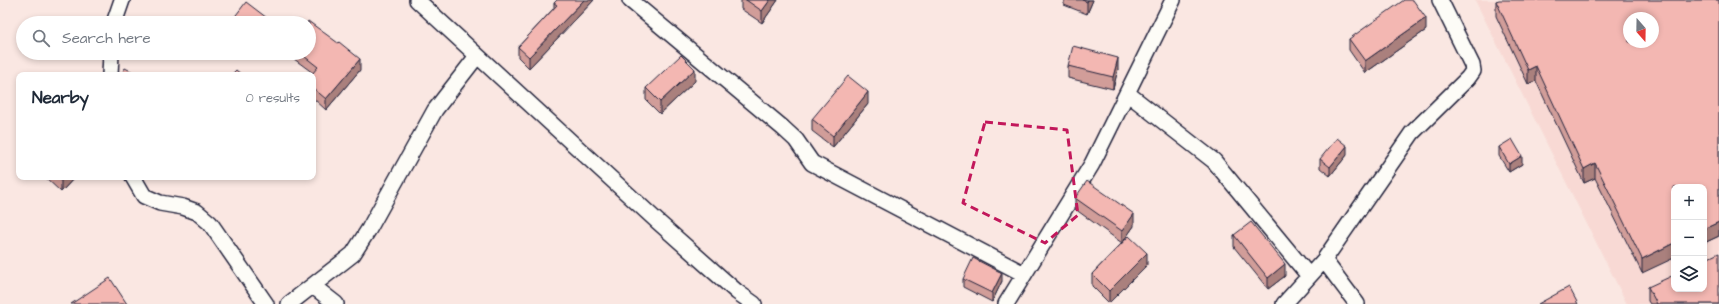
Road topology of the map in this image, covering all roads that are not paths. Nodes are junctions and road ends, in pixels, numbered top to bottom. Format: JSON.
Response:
{"nodes":[{"id":1,"x":122,"y":0,"type":"edge"},
{"id":2,"x":417,"y":0,"type":"edge"},
{"id":3,"x":630,"y":0,"type":"edge"},
{"id":4,"x":1173,"y":0,"type":"edge"},
{"id":5,"x":1440,"y":0,"type":"edge"},
{"id":6,"x":116,"y":16,"type":"edge"},
{"id":7,"x":477,"y":56,"type":"junction"},
{"id":8,"x":111,"y":60,"type":"edge"},
{"id":9,"x":110,"y":72,"type":"edge"},
{"id":10,"x":1127,"y":93,"type":"junction"},
{"id":11,"x":136,"y":180,"type":"edge"},
{"id":12,"x":1324,"y":260,"type":"junction"},
{"id":13,"x":1024,"y":274,"type":"junction"},
{"id":14,"x":1309,"y":276,"type":"junction"},
{"id":15,"x":313,"y":286,"type":"junction"},
{"id":16,"x":266,"y":304,"type":"edge"},
{"id":17,"x":289,"y":304,"type":"edge"},
{"id":18,"x":336,"y":304,"type":"edge"},
{"id":19,"x":754,"y":304,"type":"edge"},
{"id":20,"x":1006,"y":304,"type":"edge"},
{"id":21,"x":1284,"y":304,"type":"edge"},
{"id":22,"x":1357,"y":304,"type":"edge"}],
"edges":[{"from":1,"to":6,"type":"street"},
{"from":2,"to":7,"type":"street"},
{"from":3,"to":13,"type":"street"},
{"from":4,"to":10,"type":"street"},
{"from":5,"to":12,"type":"street"},
{"from":7,"to":15,"type":"street"},
{"from":7,"to":19,"type":"street"},
{"from":8,"to":9,"type":"street"},
{"from":10,"to":13,"type":"street"},
{"from":10,"to":14,"type":"street"},
{"from":11,"to":16,"type":"street"},
{"from":12,"to":14,"type":"street"},
{"from":12,"to":22,"type":"street"},
{"from":13,"to":20,"type":"street"},
{"from":14,"to":21,"type":"street"},
{"from":15,"to":17,"type":"street"},
{"from":15,"to":18,"type":"street"}]}
